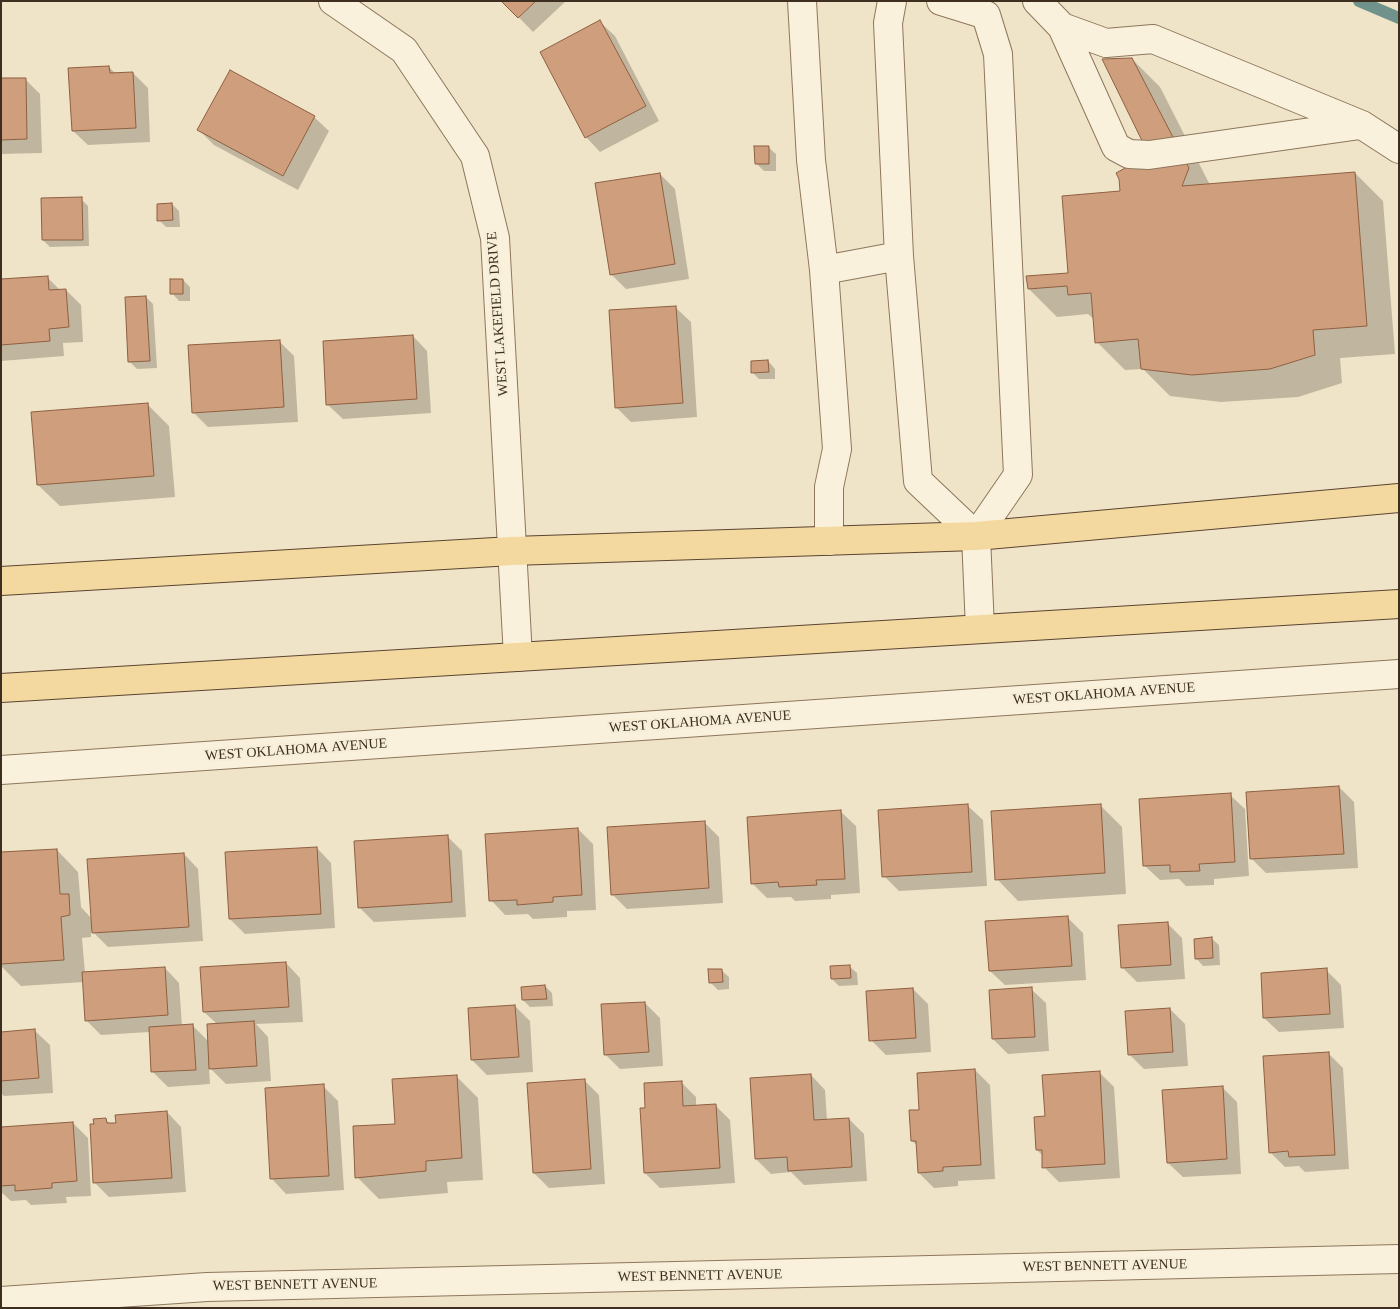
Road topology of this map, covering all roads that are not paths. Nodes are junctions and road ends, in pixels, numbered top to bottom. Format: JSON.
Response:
{"nodes":[{"id":1,"x":333,"y":1,"type":"edge"},
{"id":2,"x":802,"y":1,"type":"edge"},
{"id":3,"x":892,"y":1,"type":"edge"},
{"id":4,"x":940,"y":1,"type":"edge"},
{"id":5,"x":1037,"y":1,"type":"edge"},
{"id":6,"x":1062,"y":27,"type":"junction"},
{"id":7,"x":1362,"y":125,"type":"junction"},
{"id":8,"x":1399,"y":149,"type":"edge"},
{"id":9,"x":898,"y":256,"type":"junction"},
{"id":10,"x":824,"y":270,"type":"junction"},
{"id":11,"x":1399,"y":498,"type":"edge"},
{"id":12,"x":976,"y":536,"type":"junction"},
{"id":13,"x":829,"y":541,"type":"junction"},
{"id":14,"x":512,"y":551,"type":"junction"},
{"id":15,"x":1,"y":581,"type":"edge"},
{"id":16,"x":1399,"y":604,"type":"edge"},
{"id":17,"x":980,"y":629,"type":"junction"},
{"id":18,"x":518,"y":656,"type":"junction"},
{"id":19,"x":1399,"y":674,"type":"edge"},
{"id":20,"x":1,"y":688,"type":"edge"},
{"id":21,"x":1,"y":770,"type":"edge"},
{"id":22,"x":1399,"y":1260,"type":"edge"},
{"id":23,"x":207,"y":1297,"type":"edge"},
{"id":24,"x":1,"y":1301,"type":"edge"}],
"edges":[{"from":1,"to":14,"type":"street","name":"WEST LAKEFIELD DRIVE"},
{"from":2,"to":10,"type":"street"},
{"from":3,"to":9,"type":"street"},
{"from":4,"to":12,"type":"street"},
{"from":5,"to":6,"type":"street"},
{"from":6,"to":7,"type":"street"},
{"from":6,"to":7,"type":"street"},
{"from":7,"to":8,"type":"street"},
{"from":9,"to":10,"type":"street"},
{"from":9,"to":12,"type":"street"},
{"from":10,"to":13,"type":"street"},
{"from":11,"to":12,"type":"main road"},
{"from":12,"to":13,"type":"main road"},
{"from":12,"to":17,"type":"street"},
{"from":13,"to":14,"type":"main road"},
{"from":14,"to":15,"type":"main road"},
{"from":14,"to":18,"type":"street","name":"WEST LAKEFIELD DRIVE"},
{"from":16,"to":17,"type":"main road"},
{"from":17,"to":18,"type":"main road"},
{"from":18,"to":20,"type":"main road"},
{"from":19,"to":21,"type":"street","name":"WEST OKLAHOMA AVENUE"},
{"from":22,"to":23,"type":"street","name":"WEST BENNETT AVENUE"},
{"from":23,"to":24,"type":"street","name":"WEST BENNETT AVENUE"}]}
